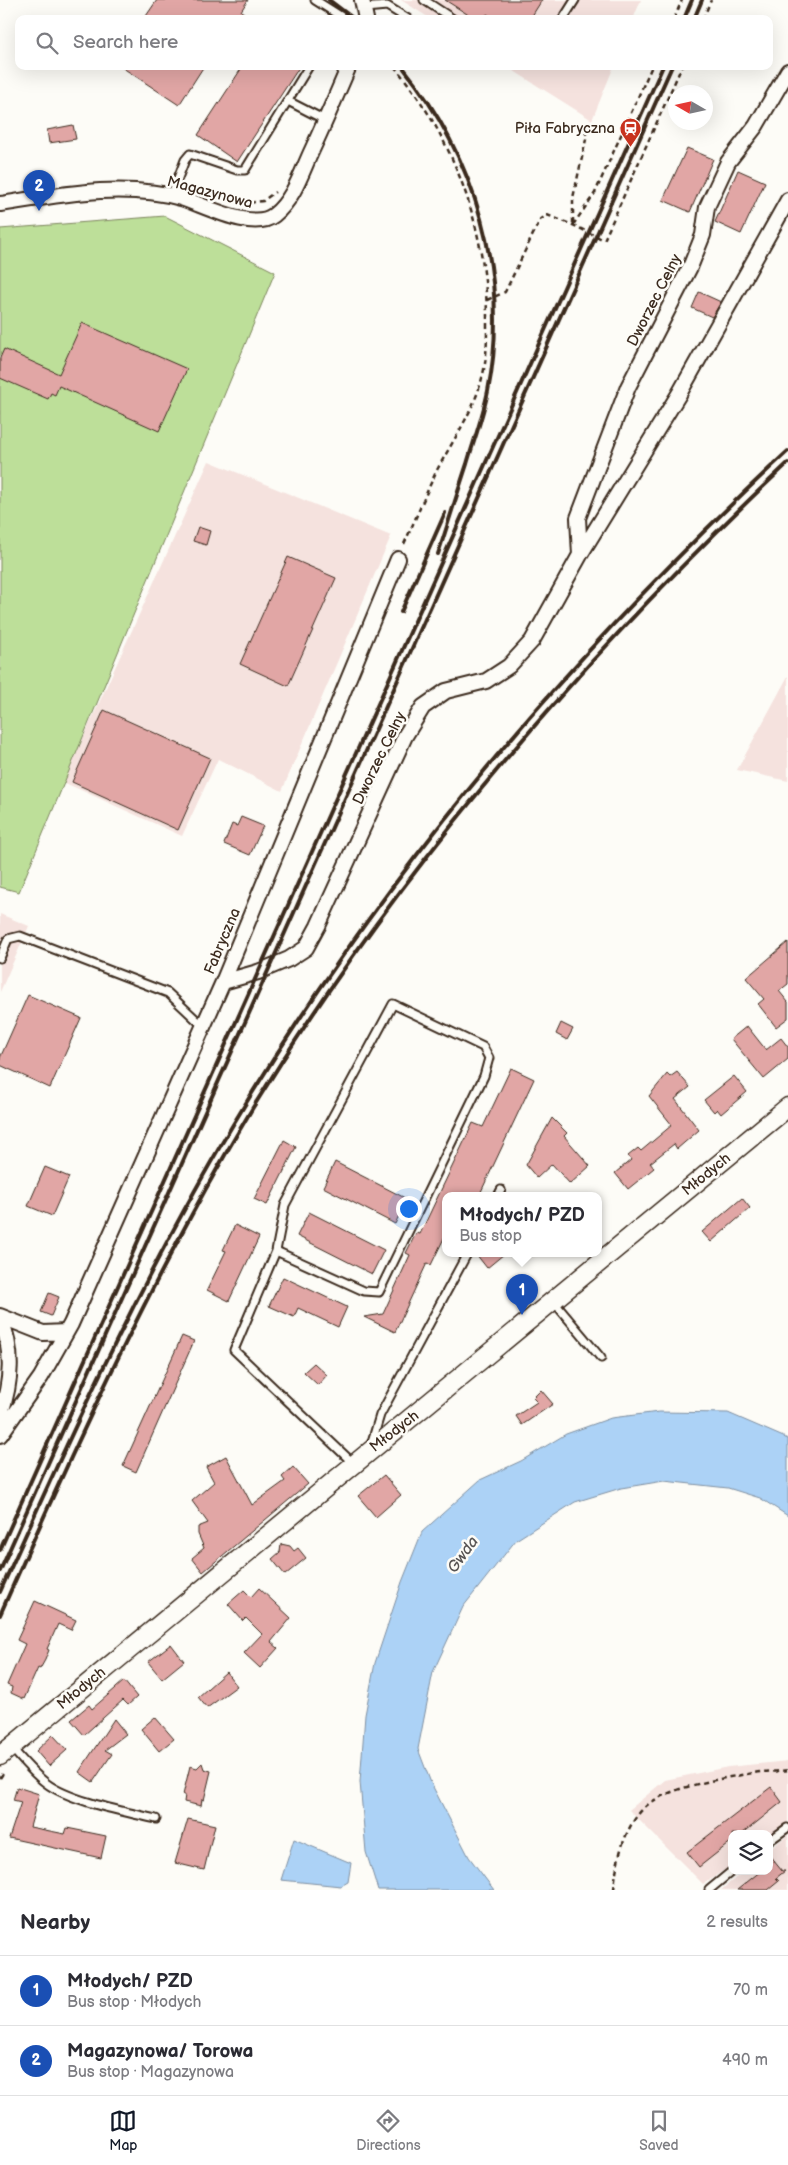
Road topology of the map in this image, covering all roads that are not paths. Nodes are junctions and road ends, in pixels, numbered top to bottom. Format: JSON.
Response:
{"nodes":[{"id":1,"x":315,"y":0,"type":"edge"},
{"id":2,"x":424,"y":0,"type":"edge"},
{"id":3,"x":574,"y":0,"type":"edge"},
{"id":4,"x":365,"y":9,"type":"edge"},
{"id":5,"x":339,"y":15,"type":"edge"},
{"id":6,"x":402,"y":15,"type":"edge"},
{"id":7,"x":448,"y":15,"type":"edge"},
{"id":8,"x":565,"y":15,"type":"edge"},
{"id":9,"x":307,"y":70,"type":"edge"},
{"id":10,"x":347,"y":70,"type":"edge"},
{"id":11,"x":788,"y":71,"type":"edge"},
{"id":12,"x":288,"y":101,"type":"junction"},
{"id":13,"x":325,"y":120,"type":"junction"},
{"id":14,"x":171,"y":196,"type":"junction"},
{"id":15,"x":788,"y":200,"type":"edge"},
{"id":16,"x":0,"y":204,"type":"edge"},
{"id":17,"x":580,"y":555,"type":"junction"},
{"id":18,"x":398,"y":559,"type":"road end"},
{"id":19,"x":0,"y":958,"type":"edge"},
{"id":20,"x":223,"y":982,"type":"junction"},
{"id":21,"x":203,"y":1026,"type":"junction"},
{"id":22,"x":788,"y":1107,"type":"edge"},
{"id":23,"x":276,"y":1251,"type":"junction"},
{"id":24,"x":465,"y":1257,"type":"edge"},
{"id":25,"x":552,"y":1300,"type":"junction"},
{"id":26,"x":0,"y":1316,"type":"edge"},
{"id":27,"x":66,"y":1332,"type":"junction"},
{"id":28,"x":601,"y":1358,"type":"dead end"},
{"id":29,"x":0,"y":1416,"type":"edge"},
{"id":30,"x":0,"y":1435,"type":"edge"},
{"id":31,"x":369,"y":1450,"type":"junction"},
{"id":32,"x":354,"y":1463,"type":"junction"},
{"id":33,"x":5,"y":1751,"type":"edge"},
{"id":34,"x":156,"y":1819,"type":"dead end"},
{"id":35,"x":787,"y":1828,"type":"dead end"},
{"id":36,"x":773,"y":1839,"type":"edge"},
{"id":37,"x":728,"y":1874,"type":"edge"},
{"id":38,"x":709,"y":1890,"type":"edge"}],
"edges":[{"from":1,"to":5,"type":"lane"},
{"from":2,"to":7,"type":"lane"},
{"from":3,"to":8,"type":"lane"},
{"from":4,"to":6,"type":"lane"},
{"from":9,"to":12,"type":"lane"},
{"from":10,"to":13,"type":"street","name":"Magazynowa"},
{"from":11,"to":17,"type":"street","name":"Dworzec Celny"},
{"from":12,"to":13,"type":"lane"},
{"from":12,"to":14,"type":"lane"},
{"from":13,"to":14,"type":"street","name":"Magazynowa"},
{"from":14,"to":16,"type":"street","name":"Magazynowa"},
{"from":15,"to":17,"type":"street","name":"Dworzec Celny"},
{"from":17,"to":20,"type":"street","name":"Dworzec Celny"},
{"from":18,"to":20,"type":"street","name":"Fabryczna"},
{"from":19,"to":21,"type":"lane"},
{"from":20,"to":21,"type":"street","name":"Fabryczna"},
{"from":21,"to":27,"type":"street","name":"Fabryczna"},
{"from":22,"to":25,"type":"street","name":"Młodych"},
{"from":23,"to":23,"type":"lane"},
{"from":23,"to":32,"type":"lane"},
{"from":24,"to":31,"type":"lane"},
{"from":25,"to":28,"type":"lane"},
{"from":25,"to":31,"type":"street","name":"Młodych"},
{"from":26,"to":27,"type":"street"},
{"from":26,"to":29,"type":"street"},
{"from":27,"to":30,"type":"street","name":"Fabryczna"},
{"from":31,"to":32,"type":"street","name":"Młodych"},
{"from":32,"to":33,"type":"street","name":"Młodych"},
{"from":33,"to":34,"type":"lane"},
{"from":35,"to":36,"type":"lane"},
{"from":37,"to":38,"type":"lane"}]}
